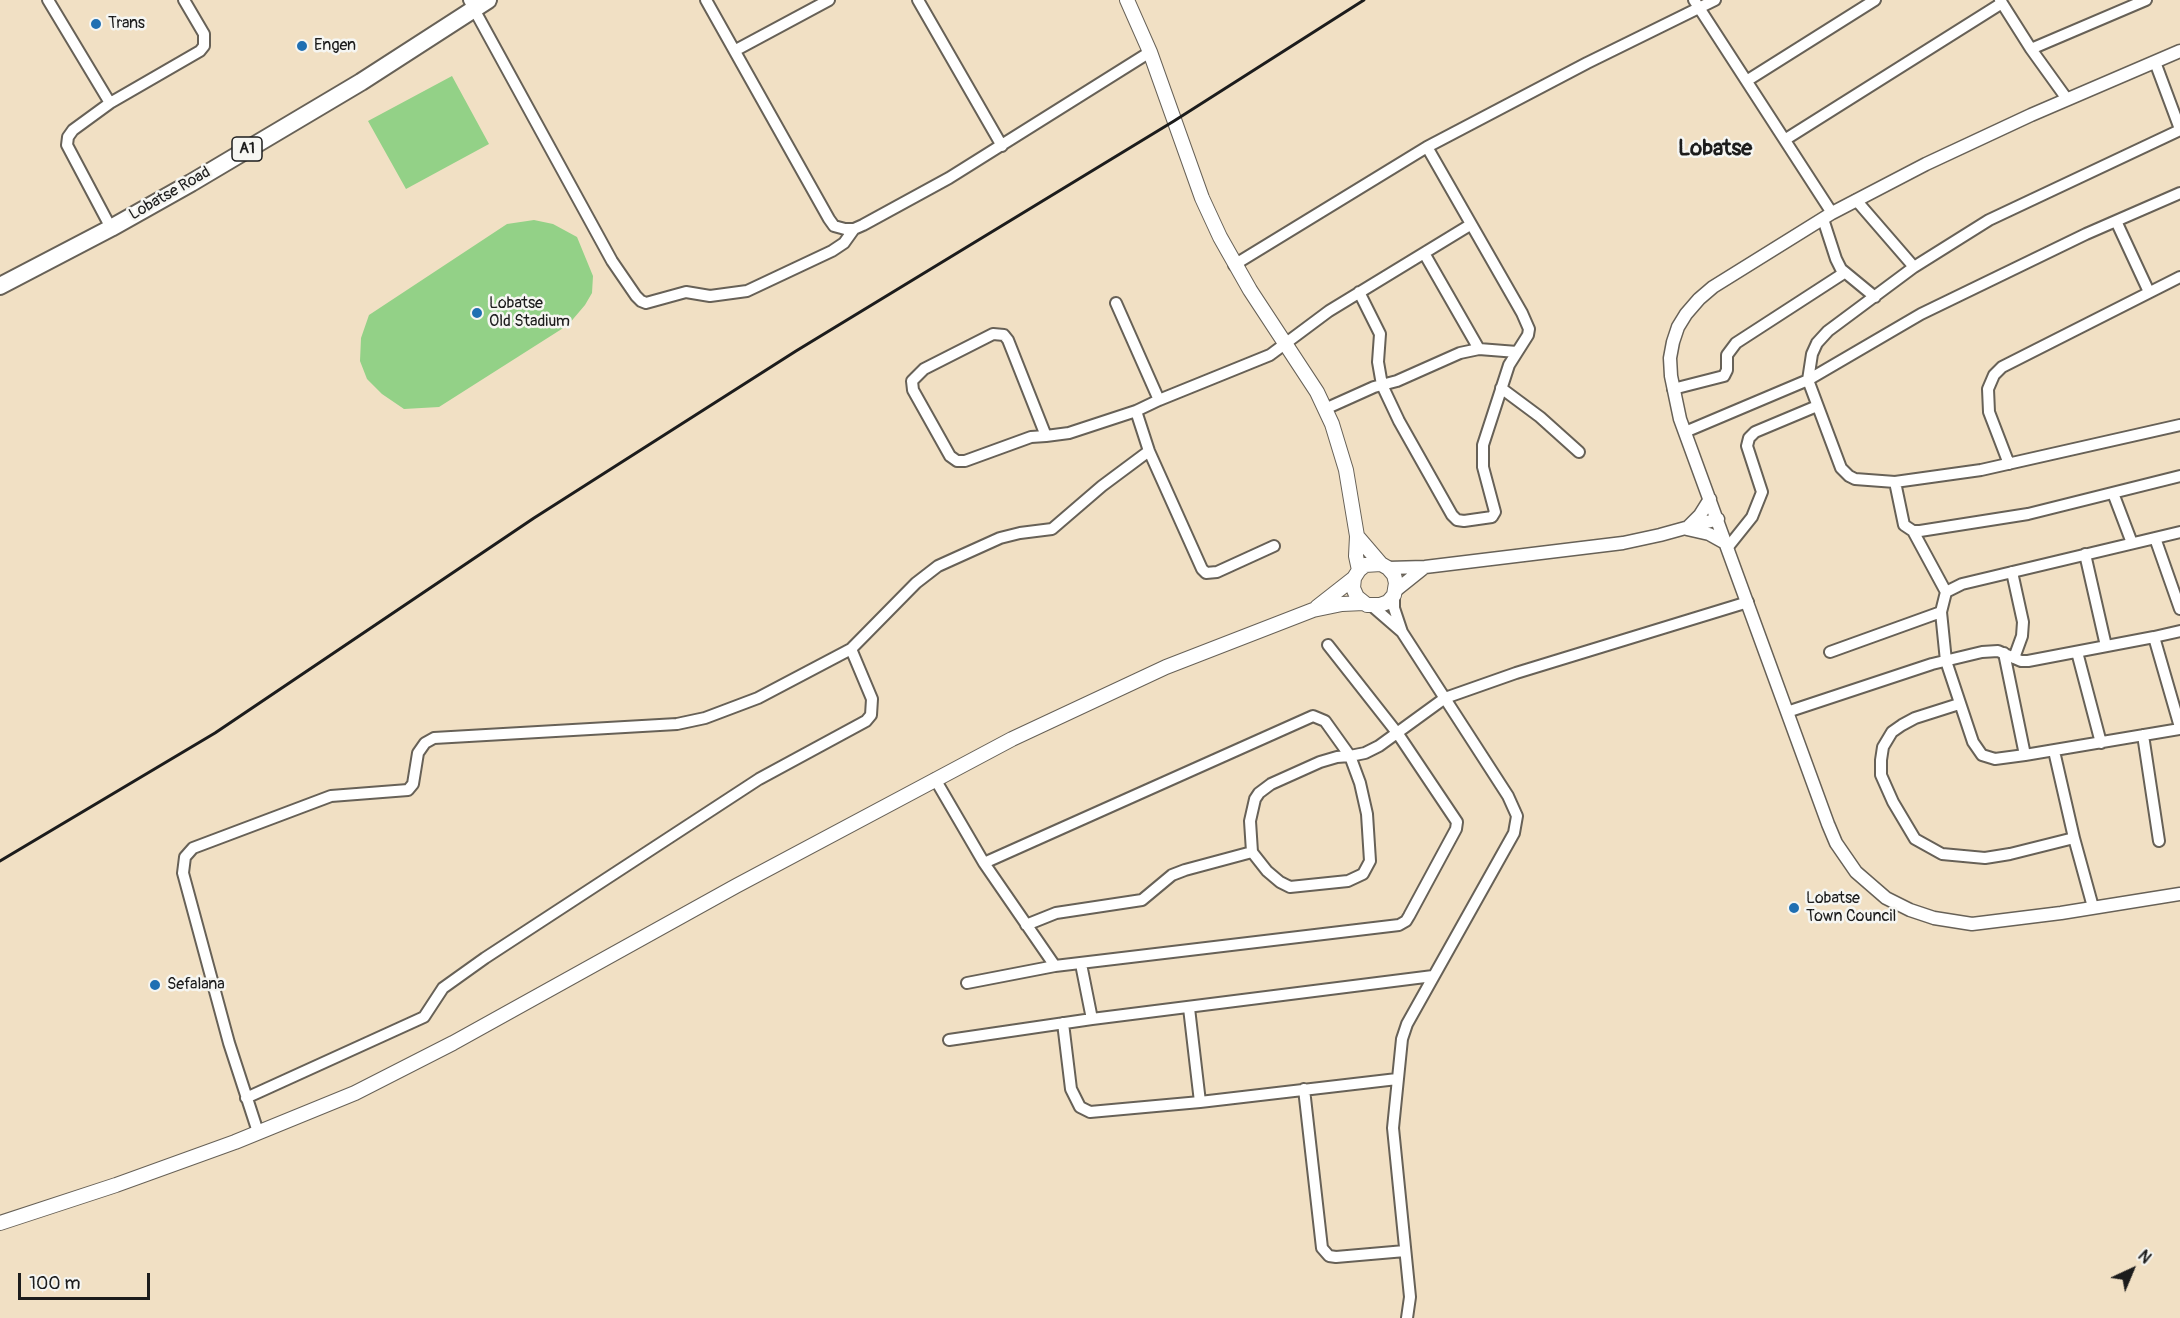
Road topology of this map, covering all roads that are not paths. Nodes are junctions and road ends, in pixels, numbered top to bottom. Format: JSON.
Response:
{"nodes":[{"id":1,"x":48,"y":0,"type":"edge"},
{"id":2,"x":184,"y":0,"type":"edge"},
{"id":3,"x":706,"y":0,"type":"edge"},
{"id":4,"x":829,"y":0,"type":"edge"},
{"id":5,"x":918,"y":0,"type":"edge"},
{"id":6,"x":1127,"y":0,"type":"edge"},
{"id":7,"x":1715,"y":0,"type":"edge"},
{"id":8,"x":1875,"y":0,"type":"edge"},
{"id":9,"x":2146,"y":0,"type":"edge"},
{"id":10,"x":2001,"y":1,"type":"edge"},
{"id":11,"x":477,"y":3,"type":"edge"},
{"id":12,"x":1697,"y":4,"type":"edge"},
{"id":13,"x":2031,"y":49,"type":"junction"},
{"id":14,"x":736,"y":50,"type":"junction"},
{"id":15,"x":2180,"y":51,"type":"edge"},
{"id":16,"x":1150,"y":52,"type":"junction"},
{"id":17,"x":2155,"y":62,"type":"junction"},
{"id":18,"x":1748,"y":80,"type":"junction"},
{"id":19,"x":2067,"y":99,"type":"junction"},
{"id":20,"x":110,"y":103,"type":"junction"},
{"id":21,"x":2180,"y":129,"type":"edge"},
{"id":22,"x":1786,"y":139,"type":"junction"},
{"id":23,"x":1002,"y":147,"type":"junction"},
{"id":24,"x":1427,"y":147,"type":"junction"},
{"id":25,"x":2180,"y":193,"type":"edge"},
{"id":26,"x":1856,"y":200,"type":"junction"},
{"id":27,"x":1828,"y":216,"type":"junction"},
{"id":28,"x":2116,"y":221,"type":"junction"},
{"id":29,"x":1470,"y":225,"type":"junction"},
{"id":30,"x":111,"y":228,"type":"junction"},
{"id":31,"x":854,"y":229,"type":"junction"},
{"id":32,"x":1424,"y":253,"type":"junction"},
{"id":33,"x":1234,"y":265,"type":"junction"},
{"id":34,"x":1914,"y":267,"type":"junction"},
{"id":35,"x":1844,"y":273,"type":"junction"},
{"id":36,"x":2180,"y":277,"type":"edge"},
{"id":37,"x":0,"y":286,"type":"edge"},
{"id":38,"x":1359,"y":292,"type":"junction"},
{"id":39,"x":2149,"y":292,"type":"junction"},
{"id":40,"x":1875,"y":297,"type":"junction"},
{"id":41,"x":1116,"y":303,"type":"dead end"},
{"id":42,"x":1285,"y":343,"type":"junction"},
{"id":43,"x":1479,"y":349,"type":"junction"},
{"id":44,"x":1516,"y":352,"type":"junction"},
{"id":45,"x":1808,"y":380,"type":"junction"},
{"id":46,"x":1382,"y":385,"type":"junction"},
{"id":47,"x":1501,"y":388,"type":"junction"},
{"id":48,"x":1673,"y":389,"type":"junction"},
{"id":49,"x":1159,"y":400,"type":"junction"},
{"id":50,"x":1818,"y":406,"type":"junction"},
{"id":51,"x":1325,"y":409,"type":"junction"},
{"id":52,"x":1136,"y":411,"type":"junction"},
{"id":53,"x":2180,"y":425,"type":"edge"},
{"id":54,"x":1685,"y":432,"type":"junction"},
{"id":55,"x":1046,"y":436,"type":"junction"},
{"id":56,"x":1149,"y":451,"type":"junction"},
{"id":57,"x":1579,"y":452,"type":"dead end"},
{"id":58,"x":2009,"y":464,"type":"junction"},
{"id":59,"x":2180,"y":476,"type":"edge"},
{"id":60,"x":1894,"y":482,"type":"junction"},
{"id":61,"x":2113,"y":493,"type":"junction"},
{"id":62,"x":1710,"y":499,"type":"junction"},
{"id":63,"x":1718,"y":519,"type":"junction"},
{"id":64,"x":1686,"y":528,"type":"junction"},
{"id":65,"x":1912,"y":531,"type":"junction"},
{"id":66,"x":2180,"y":532,"type":"edge"},
{"id":67,"x":1357,"y":536,"type":"junction"},
{"id":68,"x":2155,"y":538,"type":"junction"},
{"id":69,"x":2132,"y":543,"type":"junction"},
{"id":70,"x":1274,"y":546,"type":"dead end"},
{"id":71,"x":1728,"y":547,"type":"junction"},
{"id":72,"x":2085,"y":554,"type":"junction"},
{"id":73,"x":1385,"y":566,"type":"junction"},
{"id":74,"x":1425,"y":567,"type":"junction"},
{"id":75,"x":2012,"y":572,"type":"junction"},
{"id":76,"x":1356,"y":574,"type":"junction"},
{"id":77,"x":1946,"y":592,"type":"junction"},
{"id":78,"x":1394,"y":593,"type":"junction"},
{"id":79,"x":1748,"y":603,"type":"junction"},
{"id":80,"x":1368,"y":605,"type":"junction"},
{"id":81,"x":2180,"y":609,"type":"edge"},
{"id":82,"x":1313,"y":610,"type":"junction"},
{"id":83,"x":1941,"y":612,"type":"junction"},
{"id":84,"x":2180,"y":630,"type":"edge"},
{"id":85,"x":1402,"y":632,"type":"junction"},
{"id":86,"x":2154,"y":637,"type":"junction"},
{"id":87,"x":1328,"y":645,"type":"dead end"},
{"id":88,"x":2106,"y":646,"type":"junction"},
{"id":89,"x":851,"y":650,"type":"junction"},
{"id":90,"x":1830,"y":652,"type":"dead end"},
{"id":91,"x":2077,"y":652,"type":"junction"},
{"id":92,"x":2009,"y":655,"type":"junction"},
{"id":93,"x":1946,"y":661,"type":"junction"},
{"id":94,"x":1445,"y":698,"type":"junction"},
{"id":95,"x":1959,"y":704,"type":"junction"},
{"id":96,"x":1787,"y":712,"type":"junction"},
{"id":97,"x":2180,"y":728,"type":"edge"},
{"id":98,"x":1398,"y":734,"type":"junction"},
{"id":99,"x":2142,"y":735,"type":"junction"},
{"id":100,"x":2101,"y":743,"type":"junction"},
{"id":101,"x":2054,"y":751,"type":"junction"},
{"id":102,"x":2025,"y":755,"type":"junction"},
{"id":103,"x":1350,"y":756,"type":"junction"},
{"id":104,"x":935,"y":779,"type":"junction"},
{"id":105,"x":2074,"y":838,"type":"junction"},
{"id":106,"x":2159,"y":841,"type":"dead end"},
{"id":107,"x":1252,"y":852,"type":"junction"},
{"id":108,"x":984,"y":863,"type":"junction"},
{"id":109,"x":2180,"y":894,"type":"edge"},
{"id":110,"x":2093,"y":907,"type":"junction"},
{"id":111,"x":1026,"y":925,"type":"junction"},
{"id":112,"x":1081,"y":964,"type":"junction"},
{"id":113,"x":1055,"y":966,"type":"junction"},
{"id":114,"x":1433,"y":976,"type":"junction"},
{"id":115,"x":967,"y":983,"type":"dead end"},
{"id":116,"x":1189,"y":1008,"type":"junction"},
{"id":117,"x":1092,"y":1019,"type":"junction"},
{"id":118,"x":1063,"y":1023,"type":"junction"},
{"id":119,"x":949,"y":1040,"type":"dead end"},
{"id":120,"x":1397,"y":1079,"type":"junction"},
{"id":121,"x":1304,"y":1089,"type":"junction"},
{"id":122,"x":246,"y":1098,"type":"junction"},
{"id":123,"x":1200,"y":1102,"type":"junction"},
{"id":124,"x":258,"y":1132,"type":"junction"},
{"id":125,"x":0,"y":1223,"type":"edge"},
{"id":126,"x":1405,"y":1251,"type":"junction"},
{"id":127,"x":1407,"y":1318,"type":"edge"}],
"edges":[{"from":1,"to":20,"type":"street"},
{"from":2,"to":20,"type":"street"},
{"from":3,"to":14,"type":"street"},
{"from":4,"to":14,"type":"street"},
{"from":5,"to":23,"type":"street"},
{"from":6,"to":16,"type":"main road"},
{"from":7,"to":12,"type":"street"},
{"from":8,"to":18,"type":"street"},
{"from":9,"to":13,"type":"street"},
{"from":10,"to":13,"type":"street"},
{"from":10,"to":22,"type":"street"},
{"from":11,"to":30,"type":"highway","name":"Lobatse Road","number":"A1"},
{"from":11,"to":31,"type":"street"},
{"from":12,"to":18,"type":"street"},
{"from":12,"to":24,"type":"street"},
{"from":13,"to":19,"type":"street"},
{"from":14,"to":31,"type":"street"},
{"from":15,"to":17,"type":"street"},
{"from":16,"to":23,"type":"street"},
{"from":16,"to":33,"type":"main road"},
{"from":17,"to":19,"type":"street"},
{"from":17,"to":21,"type":"street"},
{"from":18,"to":22,"type":"street"},
{"from":19,"to":26,"type":"street"},
{"from":20,"to":30,"type":"street"},
{"from":21,"to":34,"type":"street"},
{"from":22,"to":27,"type":"street"},
{"from":23,"to":31,"type":"street"},
{"from":24,"to":29,"type":"street"},
{"from":24,"to":33,"type":"street"},
{"from":25,"to":28,"type":"street"},
{"from":26,"to":27,"type":"street"},
{"from":26,"to":34,"type":"street"},
{"from":27,"to":35,"type":"street"},
{"from":27,"to":48,"type":"street"},
{"from":28,"to":39,"type":"street"},
{"from":28,"to":45,"type":"street"},
{"from":29,"to":32,"type":"street"},
{"from":29,"to":44,"type":"street"},
{"from":30,"to":37,"type":"highway","name":"Lobatse Road","number":"A1"},
{"from":32,"to":38,"type":"street"},
{"from":32,"to":43,"type":"street"},
{"from":33,"to":42,"type":"main road"},
{"from":34,"to":40,"type":"street"},
{"from":35,"to":40,"type":"street"},
{"from":35,"to":48,"type":"street"},
{"from":36,"to":39,"type":"street"},
{"from":38,"to":42,"type":"street"},
{"from":38,"to":46,"type":"street"},
{"from":39,"to":58,"type":"street"},
{"from":40,"to":45,"type":"street"},
{"from":41,"to":49,"type":"street"},
{"from":42,"to":49,"type":"street"},
{"from":42,"to":51,"type":"main road"},
{"from":43,"to":44,"type":"street"},
{"from":43,"to":46,"type":"street"},
{"from":44,"to":47,"type":"street"},
{"from":45,"to":50,"type":"street"},
{"from":45,"to":54,"type":"street"},
{"from":46,"to":47,"type":"street"},
{"from":46,"to":51,"type":"street"},
{"from":47,"to":57,"type":"street"},
{"from":48,"to":54,"type":"street"},
{"from":49,"to":52,"type":"street"},
{"from":50,"to":60,"type":"street"},
{"from":50,"to":71,"type":"street"},
{"from":51,"to":67,"type":"main road"},
{"from":52,"to":55,"type":"street"},
{"from":52,"to":56,"type":"street"},
{"from":53,"to":58,"type":"street"},
{"from":54,"to":62,"type":"street"},
{"from":55,"to":55,"type":"street"},
{"from":56,"to":70,"type":"street"},
{"from":56,"to":89,"type":"street"},
{"from":58,"to":60,"type":"street"},
{"from":59,"to":61,"type":"street"},
{"from":60,"to":65,"type":"street"},
{"from":61,"to":65,"type":"street"},
{"from":61,"to":69,"type":"street"},
{"from":62,"to":63,"type":"street"},
{"from":62,"to":64,"type":"street"},
{"from":63,"to":64,"type":"street"},
{"from":63,"to":71,"type":"street"},
{"from":64,"to":71,"type":"street"},
{"from":64,"to":74,"type":"street"},
{"from":65,"to":77,"type":"street"},
{"from":66,"to":68,"type":"street"},
{"from":67,"to":73,"type":"main road"},
{"from":67,"to":76,"type":"main road"},
{"from":68,"to":69,"type":"street"},
{"from":68,"to":81,"type":"street"},
{"from":69,"to":72,"type":"street"},
{"from":71,"to":79,"type":"street"},
{"from":72,"to":75,"type":"street"},
{"from":72,"to":88,"type":"street"},
{"from":73,"to":74,"type":"street"},
{"from":73,"to":76,"type":"main road"},
{"from":73,"to":78,"type":"main road"},
{"from":74,"to":78,"type":"street"},
{"from":75,"to":77,"type":"street"},
{"from":75,"to":92,"type":"street"},
{"from":76,"to":80,"type":"main road"},
{"from":76,"to":82,"type":"main road"},
{"from":77,"to":83,"type":"street"},
{"from":78,"to":80,"type":"main road"},
{"from":78,"to":85,"type":"street"},
{"from":79,"to":94,"type":"street"},
{"from":79,"to":96,"type":"street"},
{"from":80,"to":82,"type":"main road"},
{"from":80,"to":85,"type":"street"},
{"from":82,"to":104,"type":"main road"},
{"from":83,"to":90,"type":"street"},
{"from":83,"to":93,"type":"street"},
{"from":84,"to":86,"type":"street"},
{"from":85,"to":94,"type":"street"},
{"from":86,"to":88,"type":"street"},
{"from":86,"to":97,"type":"street"},
{"from":87,"to":98,"type":"street"},
{"from":88,"to":91,"type":"street"},
{"from":89,"to":122,"type":"street"},
{"from":89,"to":122,"type":"street"},
{"from":91,"to":92,"type":"street"},
{"from":91,"to":100,"type":"street"},
{"from":92,"to":93,"type":"street"},
{"from":92,"to":102,"type":"street"},
{"from":93,"to":95,"type":"street"},
{"from":93,"to":96,"type":"street"},
{"from":94,"to":98,"type":"street"},
{"from":94,"to":114,"type":"street"},
{"from":95,"to":102,"type":"street"},
{"from":95,"to":105,"type":"street"},
{"from":96,"to":110,"type":"street"},
{"from":97,"to":99,"type":"street"},
{"from":98,"to":103,"type":"street"},
{"from":98,"to":112,"type":"street"},
{"from":99,"to":100,"type":"street"},
{"from":99,"to":106,"type":"street"},
{"from":100,"to":101,"type":"street"},
{"from":101,"to":102,"type":"street"},
{"from":101,"to":105,"type":"street"},
{"from":103,"to":107,"type":"street"},
{"from":103,"to":107,"type":"street"},
{"from":103,"to":108,"type":"street"},
{"from":104,"to":108,"type":"street"},
{"from":104,"to":124,"type":"main road"},
{"from":105,"to":110,"type":"street"},
{"from":107,"to":111,"type":"street"},
{"from":108,"to":111,"type":"street"},
{"from":109,"to":110,"type":"street"},
{"from":111,"to":113,"type":"street"},
{"from":112,"to":113,"type":"street"},
{"from":112,"to":117,"type":"street"},
{"from":113,"to":115,"type":"street"},
{"from":114,"to":116,"type":"street"},
{"from":114,"to":120,"type":"street"},
{"from":116,"to":117,"type":"street"},
{"from":116,"to":123,"type":"street"},
{"from":117,"to":118,"type":"street"},
{"from":118,"to":119,"type":"street"},
{"from":118,"to":123,"type":"street"},
{"from":120,"to":121,"type":"street"},
{"from":120,"to":126,"type":"street"},
{"from":121,"to":123,"type":"street"},
{"from":121,"to":126,"type":"street"},
{"from":122,"to":124,"type":"street"},
{"from":124,"to":125,"type":"main road"},
{"from":126,"to":127,"type":"street"}]}
